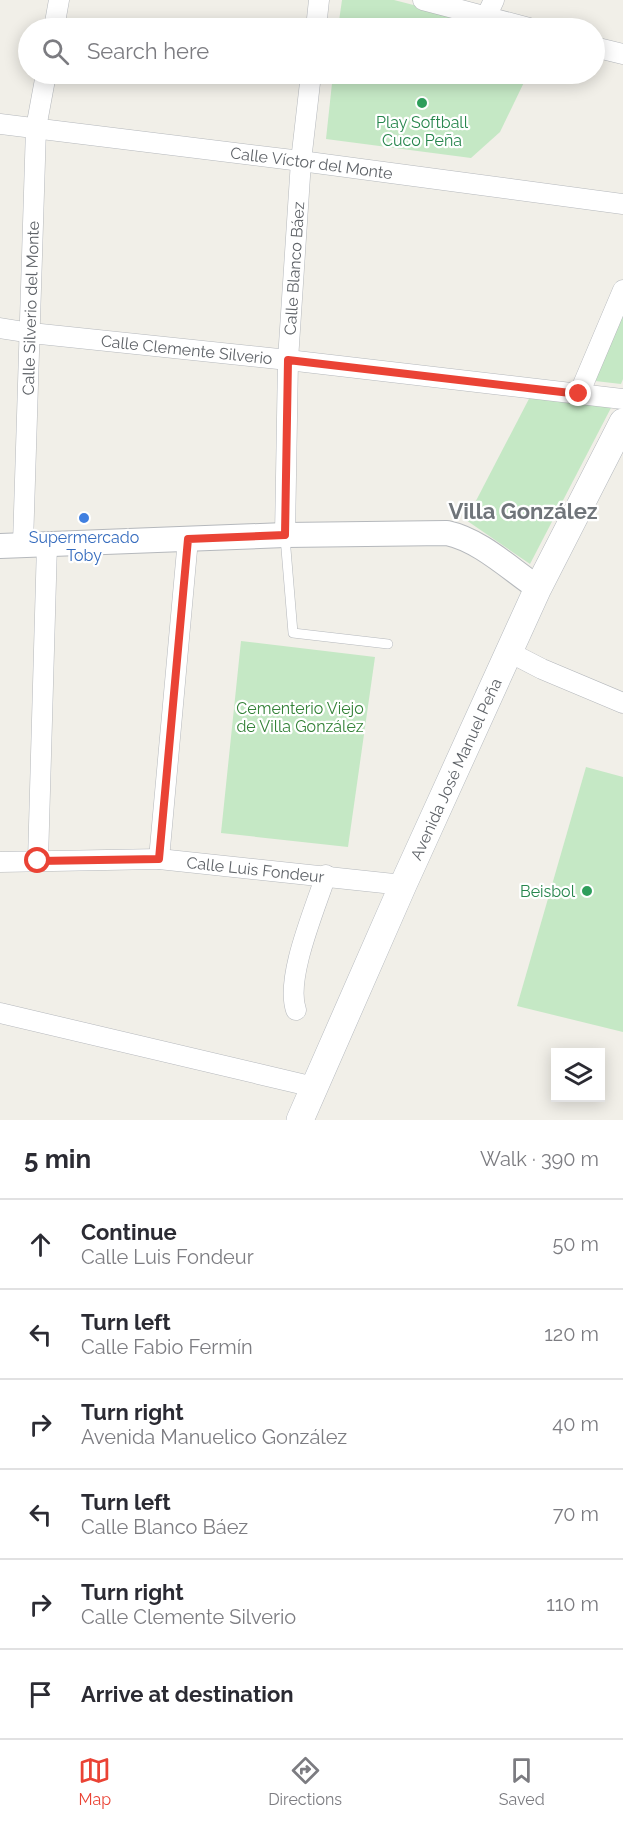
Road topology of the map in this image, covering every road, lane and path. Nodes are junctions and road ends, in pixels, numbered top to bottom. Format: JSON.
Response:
{"nodes":[{"id":1,"x":59,"y":0,"type":"edge"},
{"id":2,"x":319,"y":0,"type":"edge"},
{"id":3,"x":423,"y":0,"type":"edge"},
{"id":4,"x":490,"y":8,"type":"edge"},
{"id":5,"x":56,"y":18,"type":"edge"},
{"id":6,"x":317,"y":18,"type":"edge"},
{"id":7,"x":510,"y":18,"type":"edge"},
{"id":8,"x":605,"y":49,"type":"edge"},
{"id":9,"x":623,"y":54,"type":"edge"},
{"id":10,"x":44,"y":84,"type":"edge"},
{"id":11,"x":310,"y":84,"type":"edge"},
{"id":12,"x":0,"y":124,"type":"edge"},
{"id":13,"x":36,"y":128,"type":"junction"},
{"id":14,"x":302,"y":161,"type":"junction"},
{"id":15,"x":623,"y":204,"type":"edge"},
{"id":16,"x":623,"y":290,"type":"edge"},
{"id":17,"x":0,"y":328,"type":"edge"},
{"id":18,"x":31,"y":333,"type":"junction"},
{"id":19,"x":288,"y":360,"type":"junction"},
{"id":20,"x":579,"y":394,"type":"junction"},
{"id":21,"x":623,"y":399,"type":"edge"},
{"id":22,"x":623,"y":422,"type":"edge"},
{"id":23,"x":285,"y":535,"type":"junction"},
{"id":24,"x":188,"y":539,"type":"junction"},
{"id":25,"x":23,"y":544,"type":"edge"},
{"id":26,"x":538,"y":588,"type":"junction"},
{"id":27,"x":388,"y":644,"type":"dead end"},
{"id":28,"x":509,"y":652,"type":"junction"},
{"id":29,"x":623,"y":703,"type":"edge"},
{"id":30,"x":159,"y":859,"type":"junction"},
{"id":31,"x":38,"y":861,"type":"junction"},
{"id":32,"x":0,"y":862,"type":"edge"},
{"id":33,"x":326,"y":875,"type":"junction"},
{"id":34,"x":403,"y":885,"type":"junction"},
{"id":35,"x":296,"y":1010,"type":"dead end"},
{"id":36,"x":0,"y":1013,"type":"edge"},
{"id":37,"x":314,"y":1087,"type":"junction"},
{"id":38,"x":300,"y":1120,"type":"edge"}],
"edges":[{"from":1,"to":5,"type":"street"},
{"from":2,"to":6,"type":"street"},
{"from":3,"to":4,"type":"street"},
{"from":4,"to":7,"type":"street"},
{"from":8,"to":9,"type":"street"},
{"from":10,"to":13,"type":"street","name":"Calle Silverio del Monte"},
{"from":11,"to":14,"type":"street","name":"Calle Blanco Báez"},
{"from":12,"to":13,"type":"street","name":"Calle Víctor del Monte"},
{"from":13,"to":14,"type":"street","name":"Calle Víctor del Monte"},
{"from":13,"to":18,"type":"street","name":"Calle Silverio del Monte"},
{"from":14,"to":15,"type":"street","name":"Calle Víctor del Monte"},
{"from":14,"to":19,"type":"street","name":"Calle Blanco Báez"},
{"from":16,"to":20,"type":"street"},
{"from":17,"to":18,"type":"street","name":"Calle Clemente Silverio"},
{"from":18,"to":19,"type":"street","name":"Calle Clemente Silverio"},
{"from":18,"to":25,"type":"street","name":"Calle Silverio del Monte"},
{"from":19,"to":20,"type":"street","name":"Calle Clemente Silverio"},
{"from":19,"to":23,"type":"street","name":"Calle Blanco Báez"},
{"from":20,"to":21,"type":"street","name":"Calle Clemente Silverio"},
{"from":22,"to":26,"type":"main road","name":"Avenida José Manuel Peña"},
{"from":23,"to":24,"type":"street"},
{"from":23,"to":26,"type":"street"},
{"from":23,"to":27,"type":"lane"},
{"from":24,"to":25,"type":"street"},
{"from":24,"to":30,"type":"street"},
{"from":25,"to":31,"type":"street","name":"Calle Silverio del Monte"},
{"from":26,"to":28,"type":"main road","name":"Avenida José Manuel Peña"},
{"from":28,"to":29,"type":"street"},
{"from":28,"to":34,"type":"main road","name":"Avenida José Manuel Peña"},
{"from":30,"to":31,"type":"street","name":"Calle Luis Fondeur"},
{"from":30,"to":33,"type":"street","name":"Calle Luis Fondeur"},
{"from":31,"to":32,"type":"street","name":"Calle Luis Fondeur"},
{"from":33,"to":34,"type":"street","name":"Calle Luis Fondeur"},
{"from":33,"to":35,"type":"street"},
{"from":34,"to":37,"type":"main road","name":"Avenida José Manuel Peña"},
{"from":36,"to":37,"type":"street"},
{"from":37,"to":38,"type":"main road","name":"Avenida José Manuel Peña"}]}
